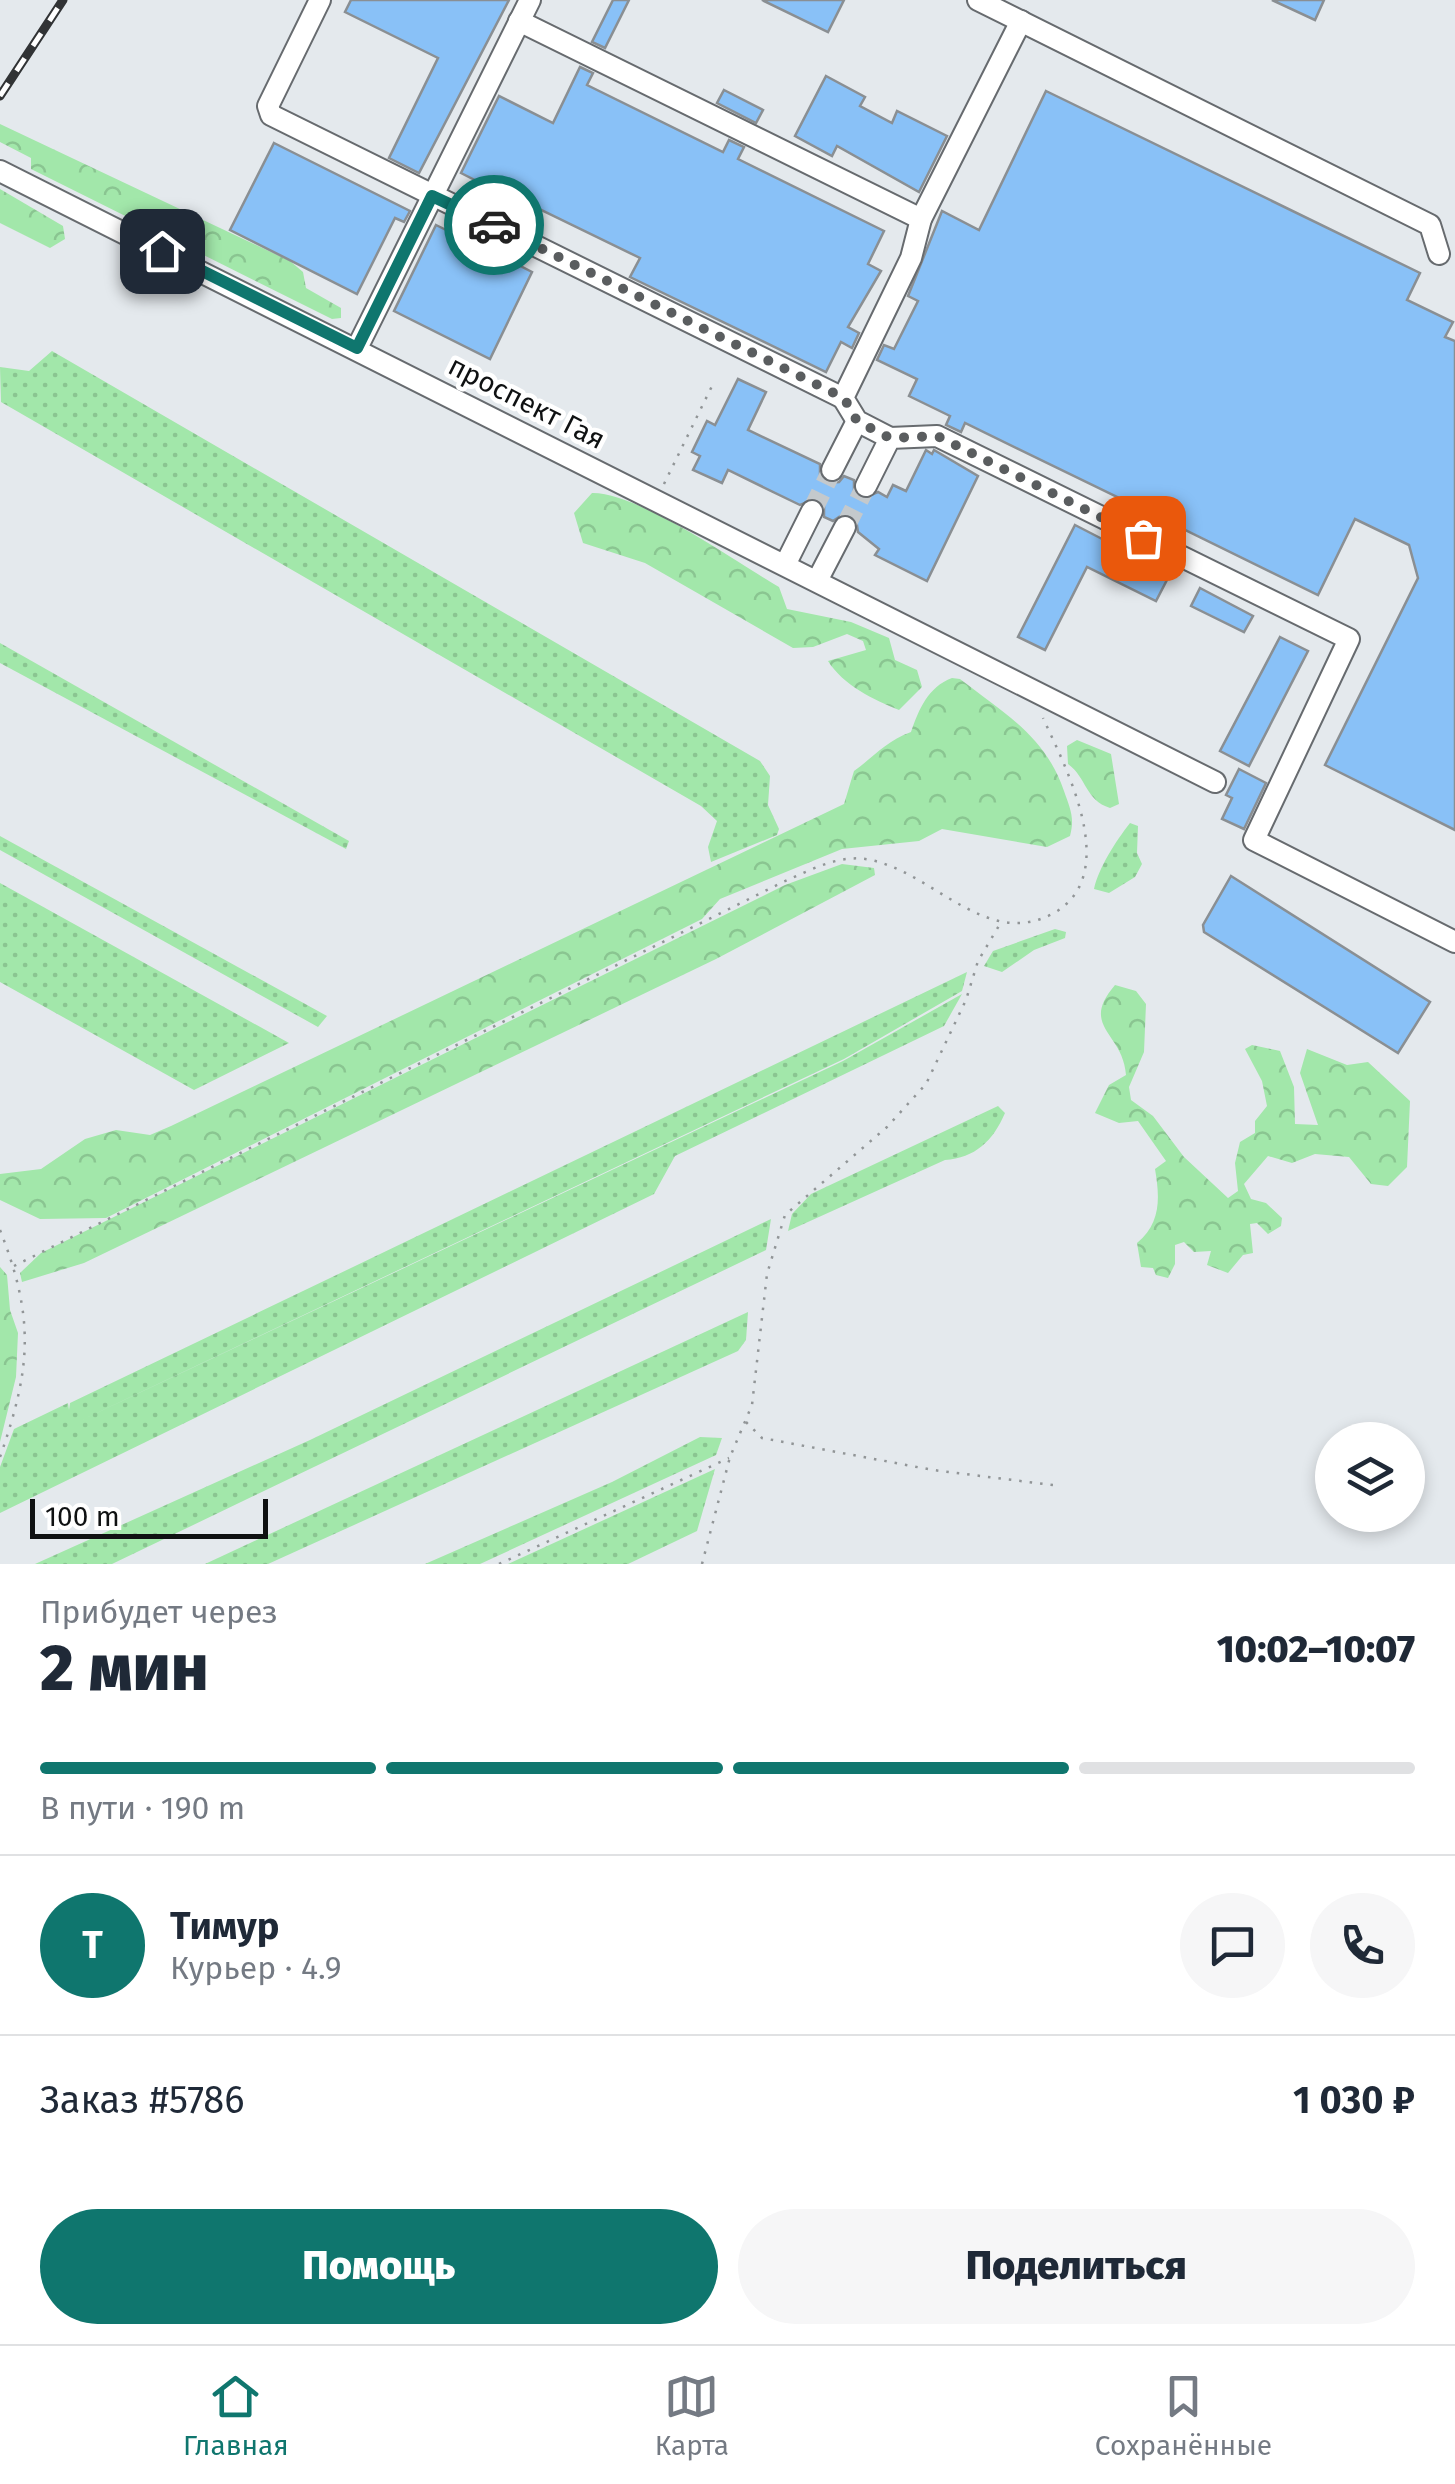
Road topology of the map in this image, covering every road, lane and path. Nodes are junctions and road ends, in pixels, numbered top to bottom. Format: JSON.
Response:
{"nodes":[{"id":1,"x":320,"y":0,"type":"edge"},
{"id":2,"x":530,"y":0,"type":"edge"},
{"id":3,"x":978,"y":0,"type":"edge"},
{"id":4,"x":1021,"y":21,"type":"junction"},
{"id":5,"x":520,"y":22,"type":"junction"},
{"id":6,"x":0,"y":172,"type":"edge"},
{"id":7,"x":433,"y":195,"type":"junction"},
{"id":8,"x":921,"y":219,"type":"junction"},
{"id":9,"x":1439,"y":254,"type":"dead end"},
{"id":10,"x":357,"y":348,"type":"junction"},
{"id":11,"x":712,"y":386,"type":"dead end"},
{"id":12,"x":844,"y":398,"type":"junction"},
{"id":13,"x":857,"y":421,"type":"junction"},
{"id":14,"x":890,"y":438,"type":"junction"},
{"id":15,"x":832,"y":470,"type":"tunnel mouth"},
{"id":16,"x":866,"y":486,"type":"tunnel mouth"},
{"id":17,"x":657,"y":498,"type":"junction"},
{"id":18,"x":812,"y":511,"type":"tunnel mouth"},
{"id":19,"x":845,"y":526,"type":"tunnel mouth"},
{"id":20,"x":786,"y":564,"type":"junction"},
{"id":21,"x":818,"y":580,"type":"junction"},
{"id":22,"x":1042,"y":717,"type":"dead end"},
{"id":23,"x":1215,"y":782,"type":"dead end"},
{"id":24,"x":1000,"y":922,"type":"junction"},
{"id":25,"x":1455,"y":942,"type":"edge"},
{"id":26,"x":0,"y":1230,"type":"edge"},
{"id":27,"x":14,"y":1266,"type":"junction"},
{"id":28,"x":745,"y":1420,"type":"junction"},
{"id":29,"x":0,"y":1457,"type":"edge"},
{"id":30,"x":730,"y":1457,"type":"junction"},
{"id":31,"x":1060,"y":1486,"type":"dead end"},
{"id":32,"x":499,"y":1564,"type":"edge"},
{"id":33,"x":702,"y":1564,"type":"edge"}],
"edges":[{"from":1,"to":7,"type":"street"},
{"from":2,"to":5,"type":"street"},
{"from":3,"to":4,"type":"street"},
{"from":4,"to":8,"type":"street"},
{"from":4,"to":9,"type":"street"},
{"from":5,"to":7,"type":"street"},
{"from":5,"to":8,"type":"street"},
{"from":6,"to":10,"type":"street","name":"проспект Гая"},
{"from":7,"to":10,"type":"street"},
{"from":7,"to":12,"type":"street"},
{"from":8,"to":12,"type":"street"},
{"from":10,"to":17,"type":"street","name":"проспект Гая"},
{"from":11,"to":17,"type":"path"},
{"from":12,"to":13,"type":"street"},
{"from":13,"to":14,"type":"street"},
{"from":13,"to":15,"type":"street"},
{"from":14,"to":16,"type":"street"},
{"from":14,"to":25,"type":"street"},
{"from":17,"to":20,"type":"street","name":"проспект Гая"},
{"from":18,"to":20,"type":"street"},
{"from":19,"to":21,"type":"street"},
{"from":20,"to":21,"type":"street","name":"проспект Гая"},
{"from":21,"to":23,"type":"street","name":"проспект Гая"},
{"from":22,"to":24,"type":"path"},
{"from":24,"to":27,"type":"path"},
{"from":24,"to":28,"type":"path"},
{"from":26,"to":27,"type":"path"},
{"from":27,"to":29,"type":"path"},
{"from":28,"to":30,"type":"path"},
{"from":28,"to":31,"type":"path"},
{"from":30,"to":32,"type":"path"},
{"from":30,"to":33,"type":"path"}]}
